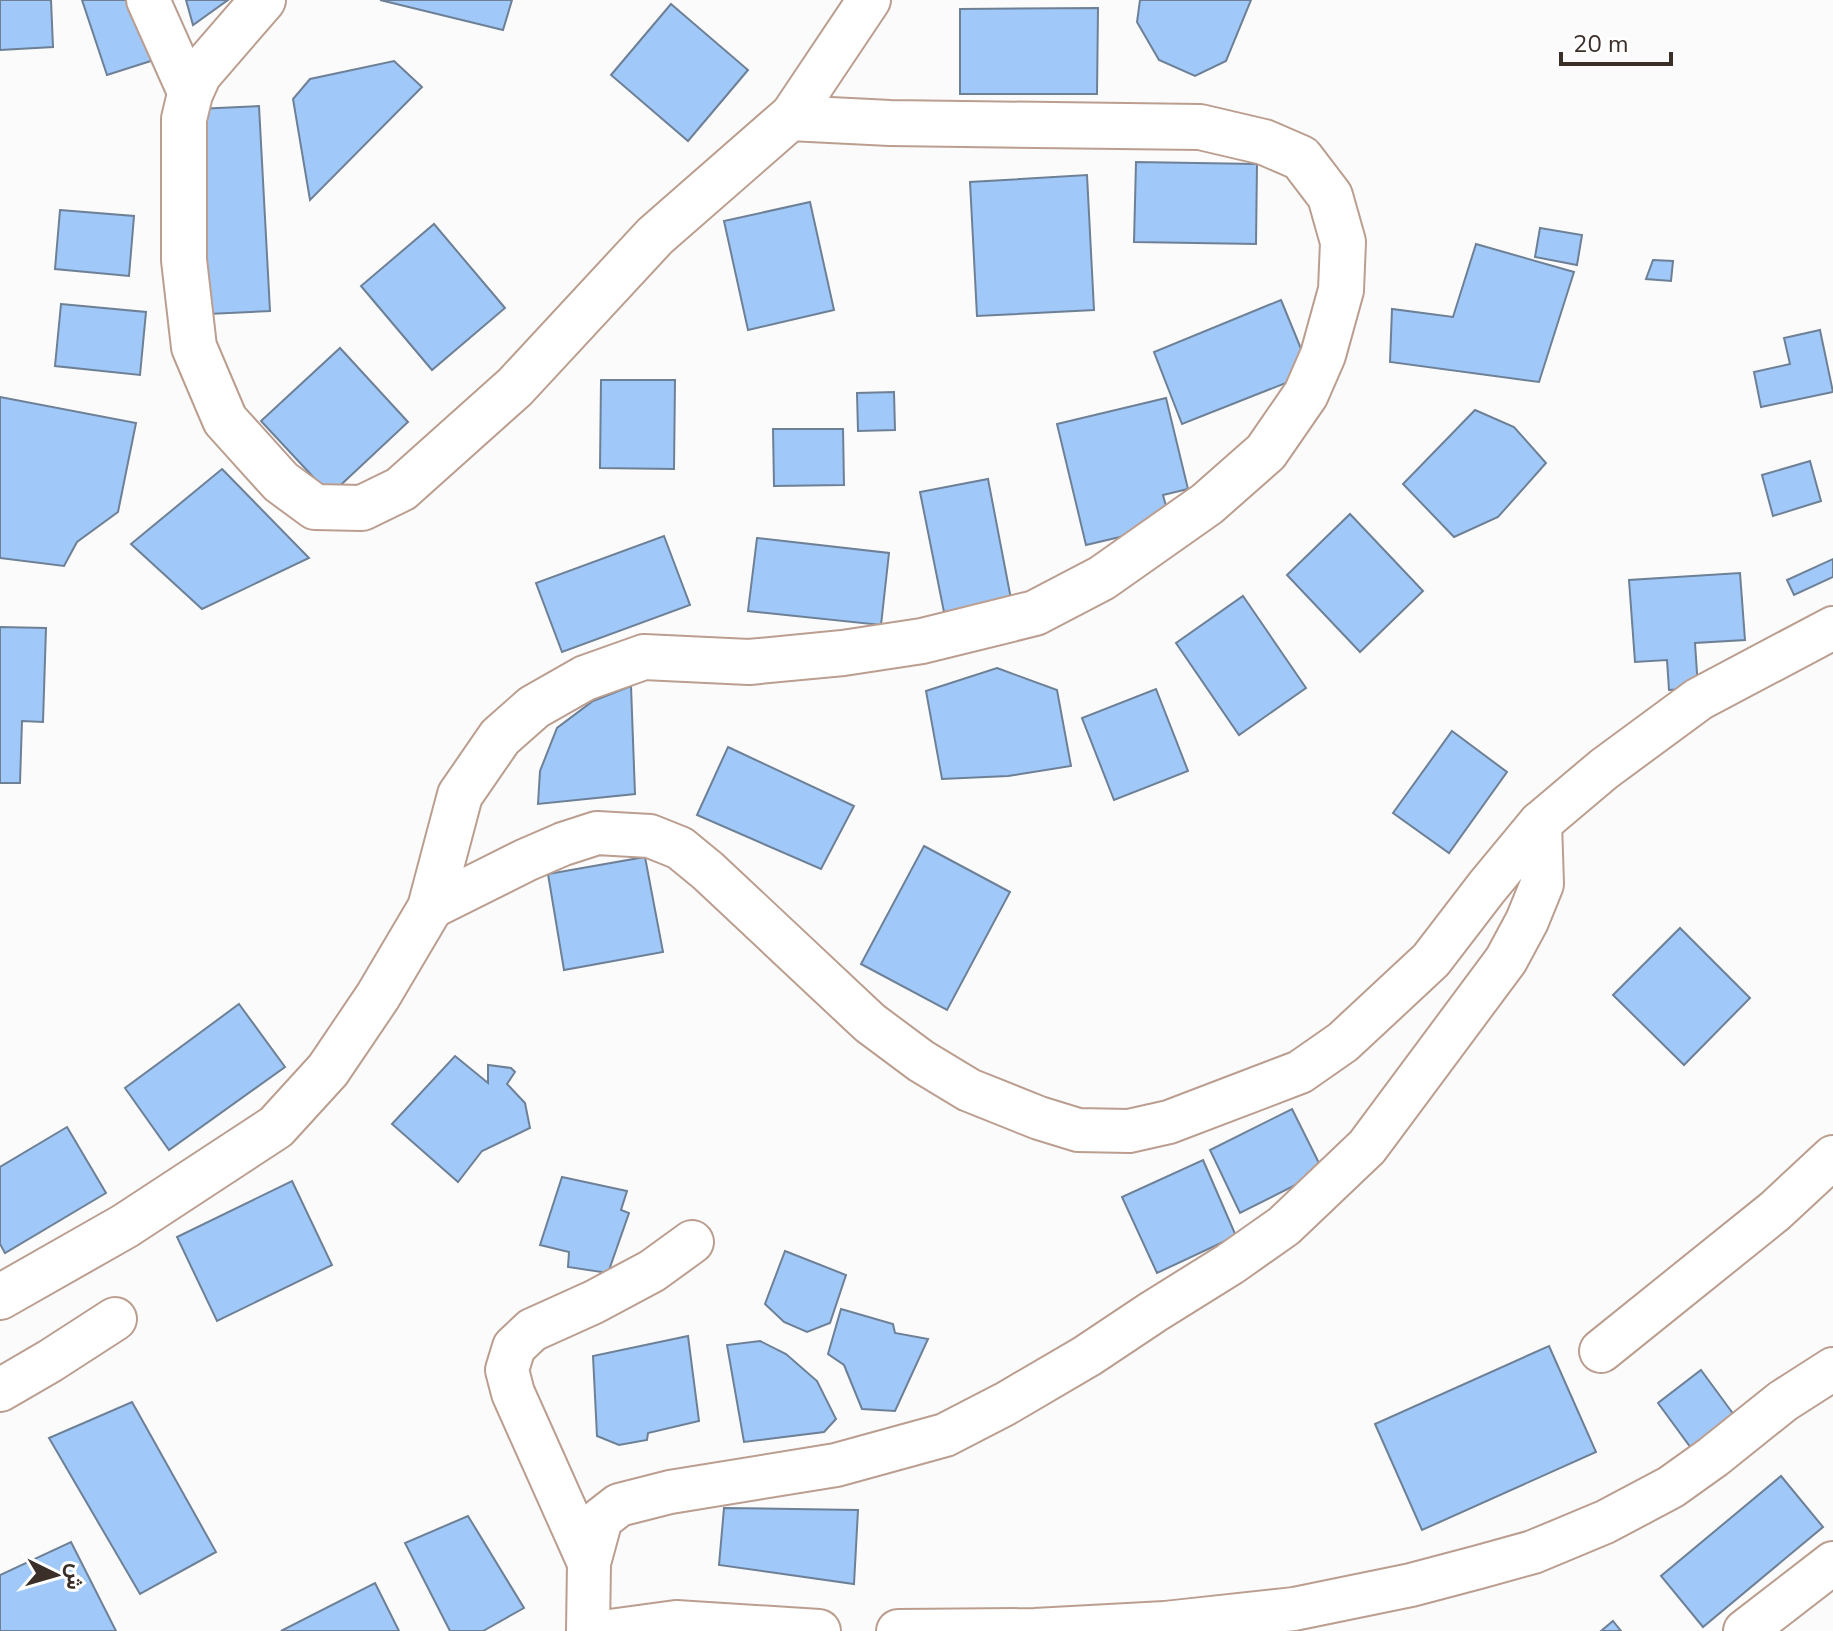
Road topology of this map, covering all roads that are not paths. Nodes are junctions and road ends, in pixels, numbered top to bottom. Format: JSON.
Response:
{"nodes":[{"id":1,"x":148,"y":0,"type":"edge"},
{"id":2,"x":263,"y":0,"type":"edge"},
{"id":3,"x":869,"y":0,"type":"edge"},
{"id":4,"x":190,"y":94,"type":"junction"},
{"id":5,"x":790,"y":118,"type":"junction"},
{"id":6,"x":1833,"y":628,"type":"edge"},
{"id":7,"x":1540,"y":823,"type":"junction"},
{"id":8,"x":430,"y":908,"type":"junction"},
{"id":9,"x":1833,"y":1157,"type":"edge"},
{"id":10,"x":692,"y":1242,"type":"dead end"},
{"id":11,"x":0,"y":1297,"type":"edge"},
{"id":12,"x":115,"y":1319,"type":"dead end"},
{"id":13,"x":1601,"y":1351,"type":"dead end"},
{"id":14,"x":1833,"y":1369,"type":"edge"},
{"id":15,"x":0,"y":1390,"type":"edge"},
{"id":16,"x":589,"y":1563,"type":"junction"},
{"id":17,"x":1833,"y":1563,"type":"edge"},
{"id":18,"x":588,"y":1631,"type":"edge"},
{"id":19,"x":610,"y":1631,"type":"edge"},
{"id":20,"x":819,"y":1631,"type":"edge"},
{"id":21,"x":898,"y":1631,"type":"edge"},
{"id":22,"x":1745,"y":1631,"type":"edge"}],
"edges":[{"from":1,"to":4,"type":"street"},
{"from":2,"to":4,"type":"street"},
{"from":3,"to":5,"type":"street"},
{"from":4,"to":5,"type":"street"},
{"from":5,"to":8,"type":"street"},
{"from":6,"to":7,"type":"street"},
{"from":7,"to":8,"type":"street"},
{"from":7,"to":16,"type":"street"},
{"from":8,"to":11,"type":"street"},
{"from":9,"to":13,"type":"street"},
{"from":10,"to":16,"type":"street"},
{"from":12,"to":15,"type":"street"},
{"from":14,"to":21,"type":"street"},
{"from":16,"to":18,"type":"street"},
{"from":17,"to":22,"type":"street"},
{"from":19,"to":20,"type":"street"}]}
